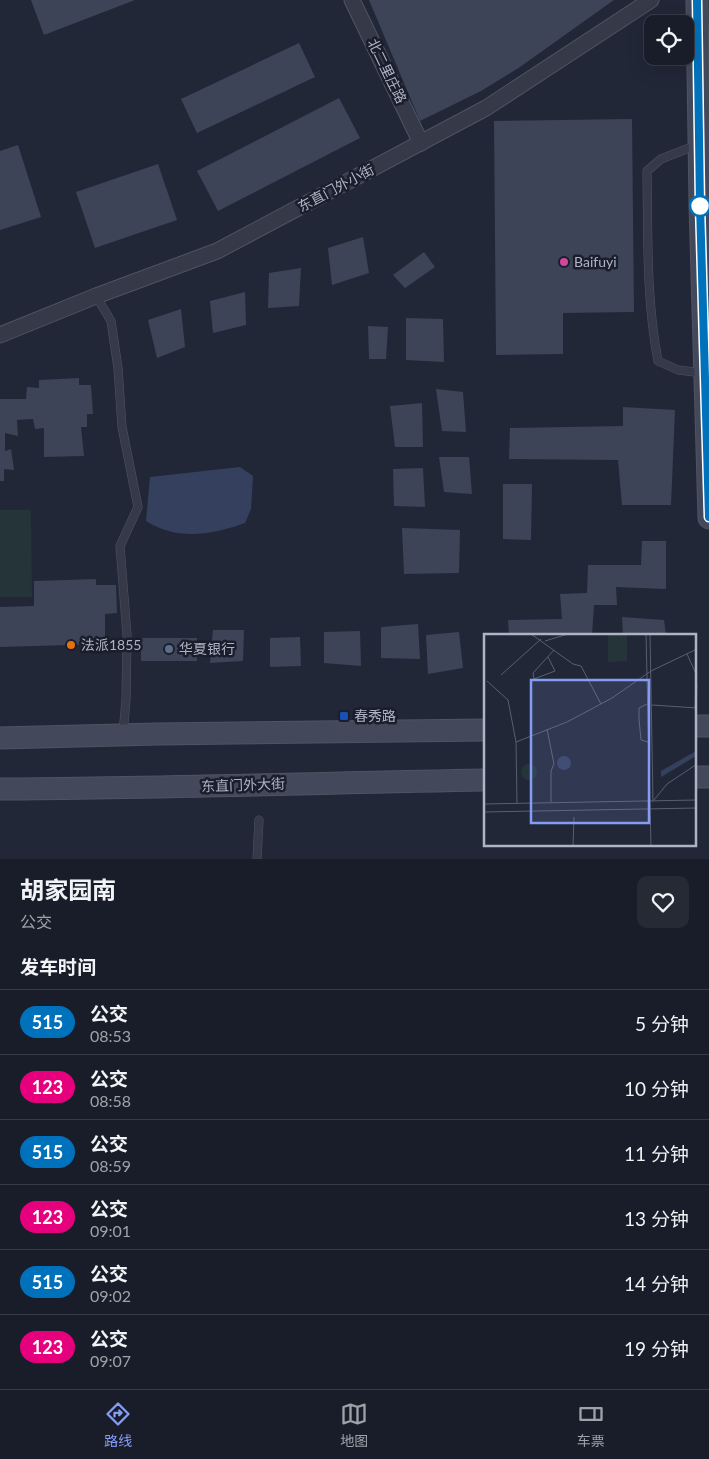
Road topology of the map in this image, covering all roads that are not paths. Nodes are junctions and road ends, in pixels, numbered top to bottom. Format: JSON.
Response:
{"nodes":[{"id":1,"x":352,"y":0,"type":"edge"},
{"id":2,"x":651,"y":0,"type":"edge"},
{"id":3,"x":697,"y":0,"type":"edge"},
{"id":4,"x":421,"y":143,"type":"junction"},
{"id":5,"x":699,"y":144,"type":"junction"},
{"id":6,"x":96,"y":296,"type":"junction"},
{"id":7,"x":0,"y":334,"type":"edge"},
{"id":8,"x":705,"y":373,"type":"junction"},
{"id":9,"x":709,"y":518,"type":"edge"},
{"id":10,"x":696,"y":726,"type":"edge"},
{"id":11,"x":709,"y":726,"type":"edge"},
{"id":12,"x":484,"y":730,"type":"edge"},
{"id":13,"x":123,"y":735,"type":"junction"},
{"id":14,"x":0,"y":738,"type":"edge"},
{"id":15,"x":696,"y":777,"type":"edge"},
{"id":16,"x":709,"y":777,"type":"edge"},
{"id":17,"x":484,"y":780,"type":"edge"},
{"id":18,"x":0,"y":789,"type":"edge"},
{"id":19,"x":259,"y":820,"type":"dead end"},
{"id":20,"x":257,"y":859,"type":"edge"}],
"edges":[{"from":1,"to":4,"type":"street","name":"北二里庄路"},
{"from":2,"to":4,"type":"street","name":"东直门外小街"},
{"from":3,"to":5,"type":"main road"},
{"from":4,"to":6,"type":"street","name":"东直门外小街"},
{"from":5,"to":8,"type":"main road"},
{"from":5,"to":8,"type":"lane"},
{"from":6,"to":7,"type":"street","name":"东直门外小街"},
{"from":6,"to":13,"type":"lane"},
{"from":8,"to":9,"type":"main road"},
{"from":10,"to":11,"type":"main road"},
{"from":12,"to":13,"type":"main road"},
{"from":13,"to":14,"type":"main road"},
{"from":15,"to":16,"type":"main road"},
{"from":17,"to":18,"type":"main road","name":"东直门外大街"},
{"from":19,"to":20,"type":"lane"}]}
